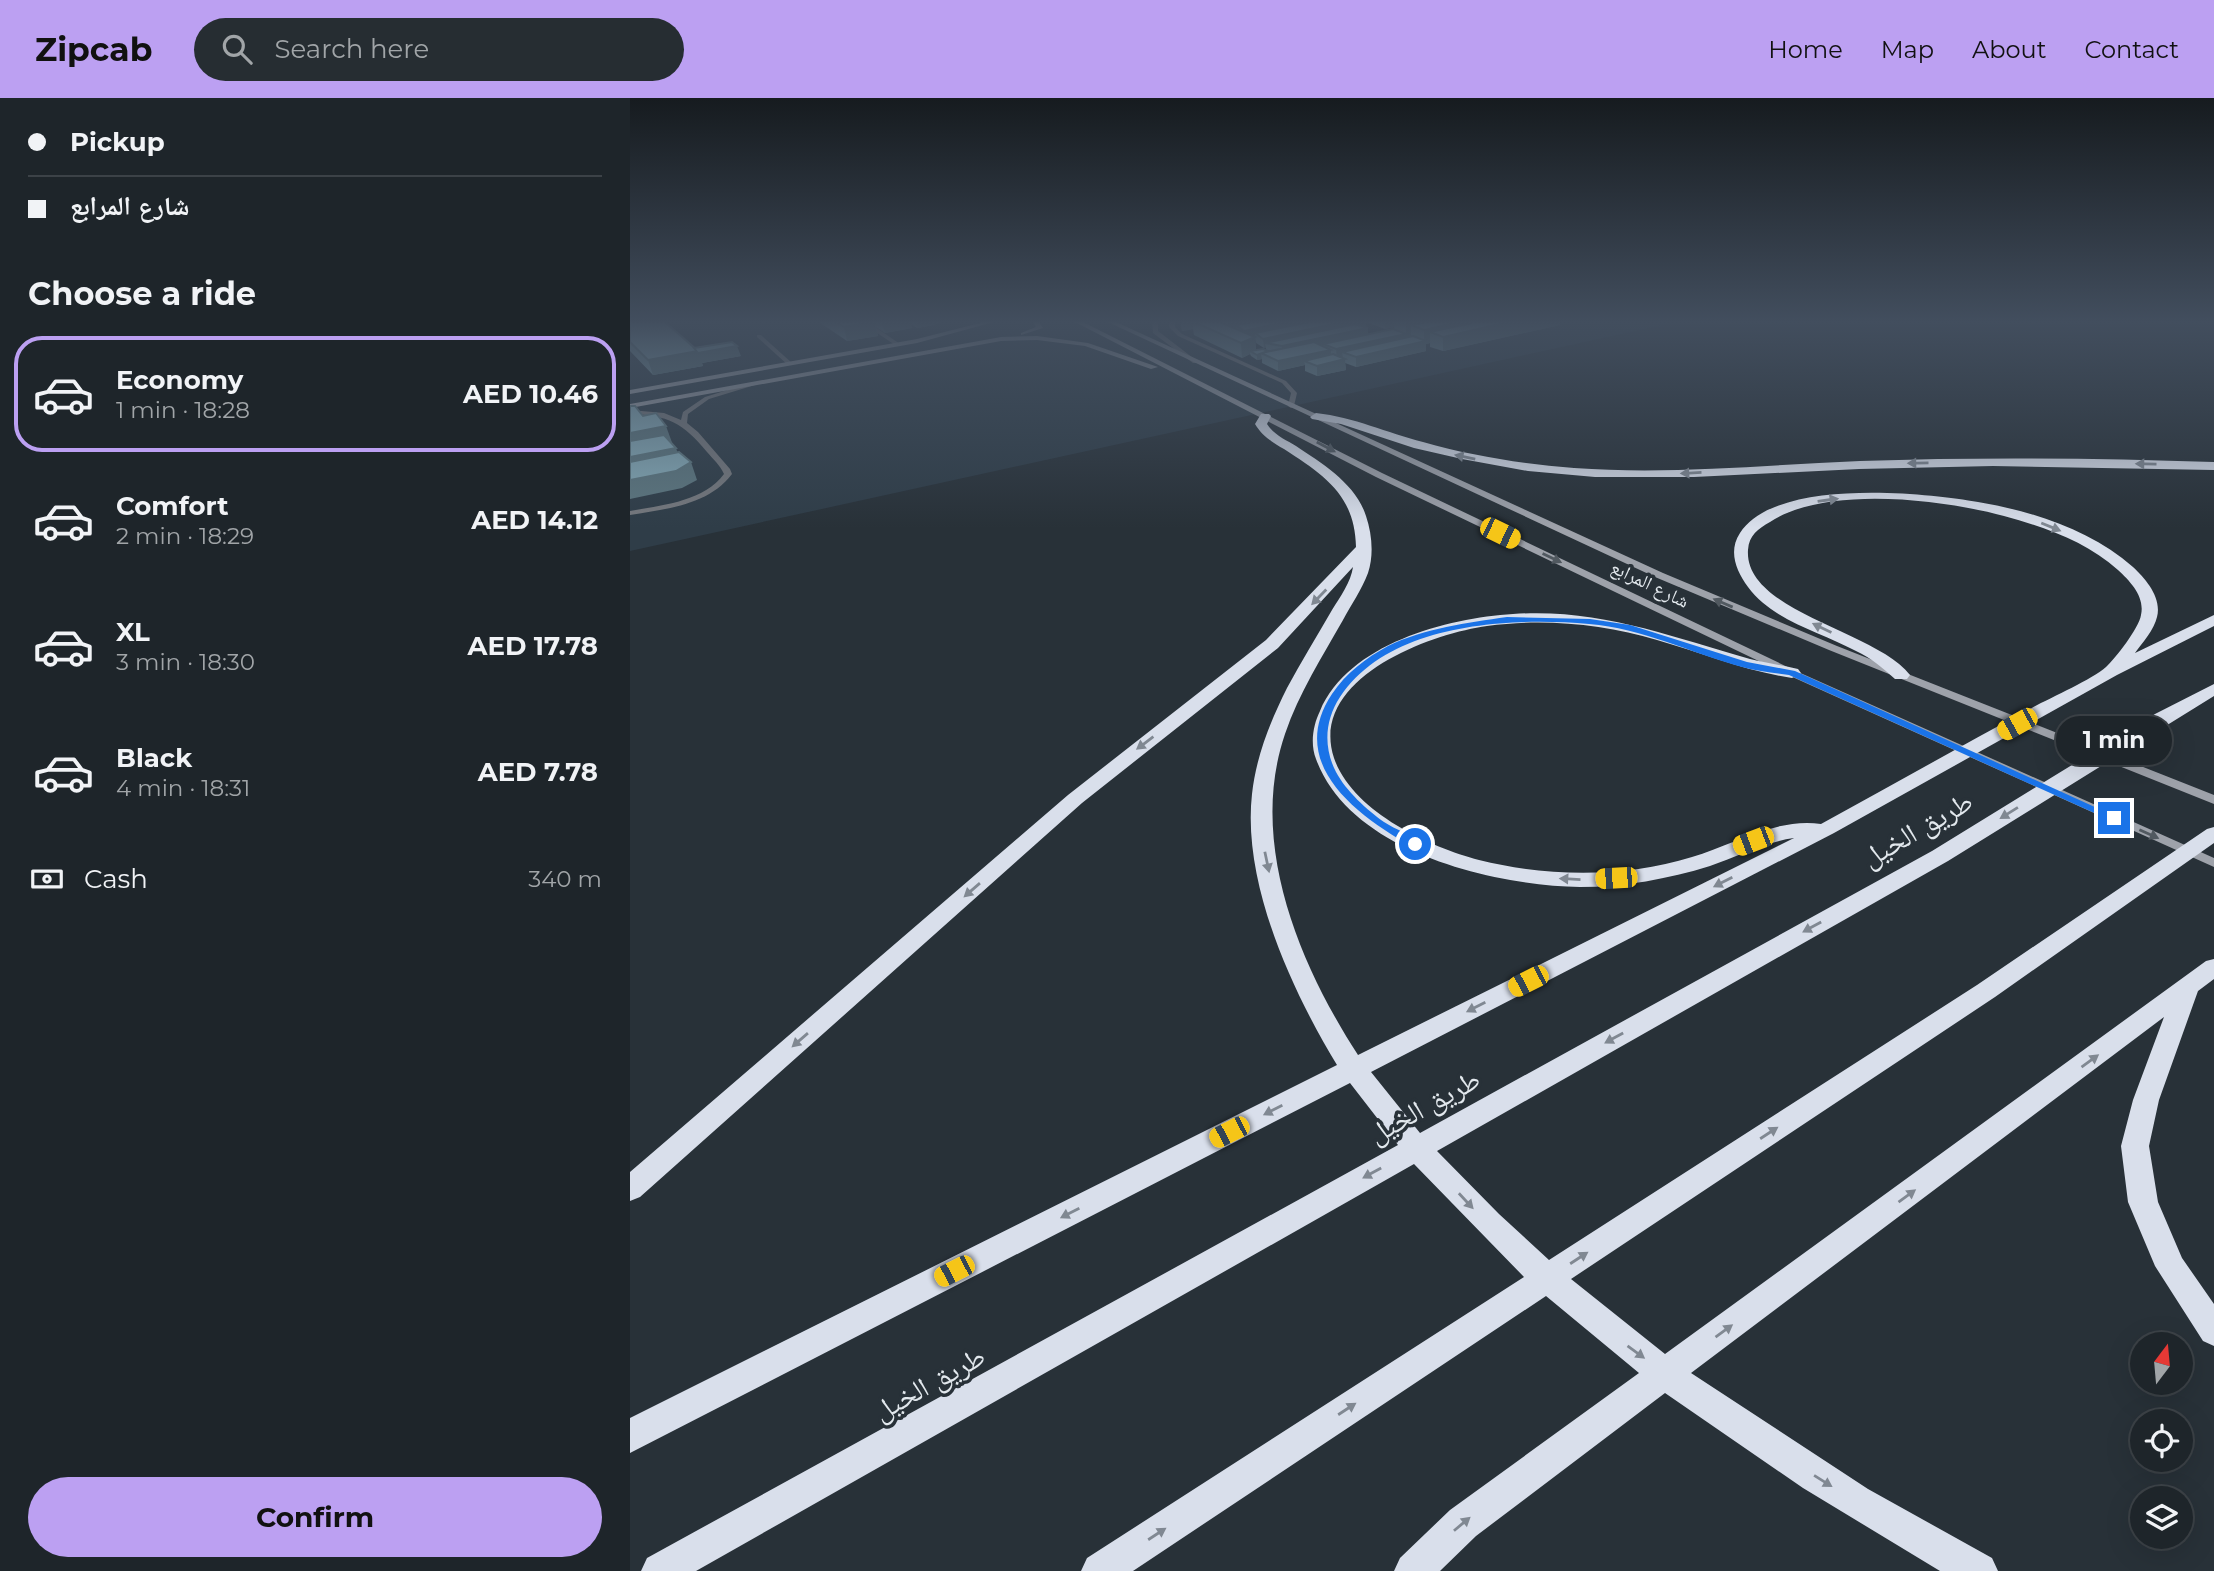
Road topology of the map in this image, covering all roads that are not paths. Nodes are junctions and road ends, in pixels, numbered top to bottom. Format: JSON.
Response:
{"nodes":[{"id":1,"x":713,"y":391,"type":"edge"},
{"id":2,"x":734,"y":391,"type":"edge"},
{"id":3,"x":1216,"y":391,"type":"edge"},
{"id":4,"x":1258,"y":391,"type":"edge"},
{"id":5,"x":1292,"y":391,"type":"edge"},
{"id":6,"x":630,"y":406,"type":"edge"},
{"id":7,"x":1291,"y":406,"type":"junction"},
{"id":8,"x":630,"y":412,"type":"edge"},
{"id":9,"x":1265,"y":415,"type":"junction"},
{"id":10,"x":1316,"y":417,"type":"junction"},
{"id":11,"x":684,"y":422,"type":"junction"},
{"id":12,"x":2214,"y":466,"type":"edge"},
{"id":13,"x":630,"y":513,"type":"edge"},
{"id":14,"x":1365,"y":546,"type":"junction"},
{"id":15,"x":2214,"y":620,"type":"edge"},
{"id":16,"x":2111,"y":671,"type":"junction"},
{"id":17,"x":1792,"y":673,"type":"junction"},
{"id":18,"x":1901,"y":675,"type":"junction"},
{"id":19,"x":2214,"y":689,"type":"edge"},
{"id":20,"x":2214,"y":800,"type":"edge"},
{"id":21,"x":1827,"y":829,"type":"junction"},
{"id":22,"x":2214,"y":832,"type":"edge"},
{"id":23,"x":2214,"y":863,"type":"edge"},
{"id":24,"x":2214,"y":967,"type":"edge"},
{"id":25,"x":2186,"y":990,"type":"junction"},
{"id":26,"x":630,"y":1189,"type":"edge"},
{"id":27,"x":2214,"y":1331,"type":"edge"},
{"id":28,"x":630,"y":1436,"type":"edge"},
{"id":29,"x":660,"y":1571,"type":"edge"},
{"id":30,"x":1100,"y":1571,"type":"edge"},
{"id":31,"x":1413,"y":1571,"type":"edge"},
{"id":32,"x":1979,"y":1571,"type":"edge"}],
"edges":[{"from":1,"to":6,"type":"main road"},
{"from":2,"to":11,"type":"lane"},
{"from":3,"to":9,"type":"main road","name":"شارع المرابع"},
{"from":4,"to":7,"type":"main road","name":"شارع المرابع"},
{"from":5,"to":7,"type":"lane"},
{"from":7,"to":10,"type":"main road","name":"شارع المرابع"},
{"from":8,"to":11,"type":"lane"},
{"from":9,"to":14,"type":"highway"},
{"from":9,"to":17,"type":"main road","name":"شارع المرابع","one_way":true},
{"from":12,"to":10,"type":"highway","one_way":true},
{"from":18,"to":10,"type":"main road","name":"شارع المرابع","one_way":true},
{"from":11,"to":13,"type":"lane"},
{"from":14,"to":26,"type":"highway","one_way":true},
{"from":14,"to":32,"type":"highway","one_way":true},
{"from":15,"to":16,"type":"highway"},
{"from":18,"to":16,"type":"highway","one_way":true},
{"from":16,"to":21,"type":"highway"},
{"from":21,"to":17,"type":"highway","one_way":true},
{"from":17,"to":23,"type":"main road","name":"شارع المرابع","one_way":true},
{"from":18,"to":20,"type":"main road","name":"شارع المرابع"},
{"from":19,"to":29,"type":"highway","name":"طريق الخيل","one_way":true},
{"from":21,"to":28,"type":"highway","one_way":true},
{"from":30,"to":22,"type":"highway","one_way":true},
{"from":24,"to":25,"type":"highway"},
{"from":25,"to":27,"type":"highway"},
{"from":31,"to":25,"type":"highway","one_way":true}]}
